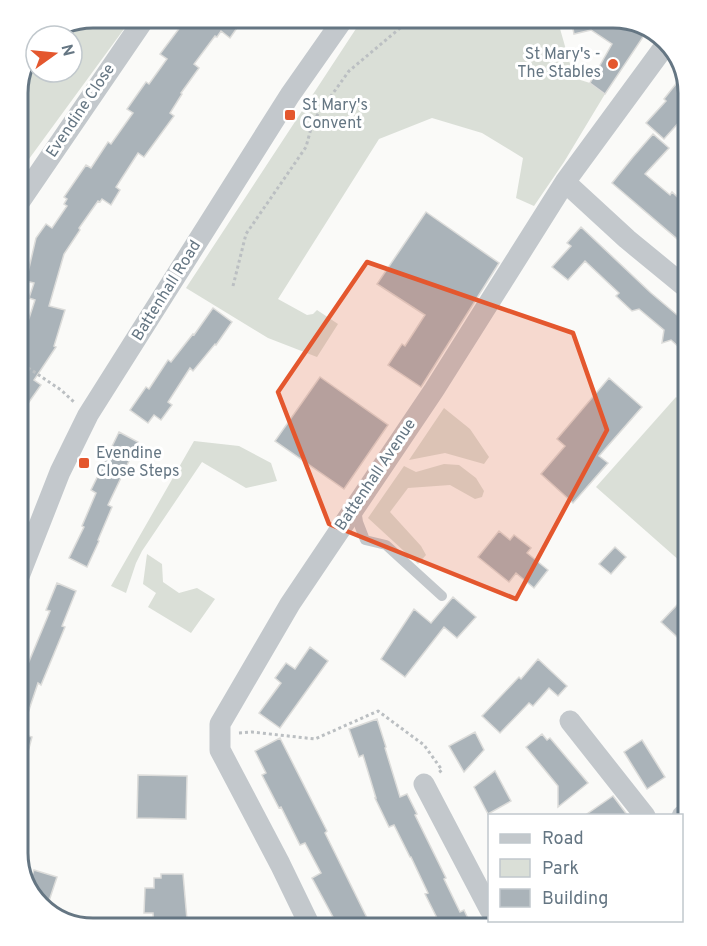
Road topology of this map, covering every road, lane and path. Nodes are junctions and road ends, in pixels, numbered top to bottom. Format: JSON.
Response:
{"nodes":[{"id":1,"x":138,"y":28,"type":"edge"},
{"id":2,"x":337,"y":28,"type":"edge"},
{"id":3,"x":399,"y":29,"type":"edge"},
{"id":4,"x":661,"y":50,"type":"edge"},
{"id":5,"x":565,"y":182,"type":"junction"},
{"id":6,"x":29,"y":188,"type":"edge"},
{"id":7,"x":678,"y":281,"type":"edge"},
{"id":8,"x":233,"y":286,"type":"dead end"},
{"id":9,"x":29,"y":368,"type":"edge"},
{"id":10,"x":88,"y":416,"type":"junction"},
{"id":11,"x":355,"y":506,"type":"junction"},
{"id":12,"x":28,"y":553,"type":"edge"},
{"id":13,"x":442,"y":596,"type":"dead end"},
{"id":14,"x":570,"y":721,"type":"dead end"},
{"id":15,"x":220,"y":723,"type":"junction"},
{"id":16,"x":424,"y":784,"type":"joint"},
{"id":17,"x":643,"y":814,"type":"edge"},
{"id":18,"x":488,"y":908,"type":"edge"},
{"id":19,"x":306,"y":918,"type":"edge"}],
"edges":[{"from":1,"to":6,"type":"street","name":"Evendine Close"},
{"from":2,"to":10,"type":"street","name":"Battenhall Road"},
{"from":3,"to":8,"type":"path"},
{"from":4,"to":5,"type":"street","name":"Battenhall Avenue"},
{"from":5,"to":7,"type":"street"},
{"from":5,"to":11,"type":"street","name":"Battenhall Avenue"},
{"from":9,"to":10,"type":"path"},
{"from":10,"to":12,"type":"street","name":"Battenhall Road"},
{"from":11,"to":13,"type":"lane"},
{"from":11,"to":15,"type":"street","name":"Battenhall Avenue"},
{"from":14,"to":17,"type":"street"},
{"from":15,"to":16,"type":"path"},
{"from":15,"to":19,"type":"street"},
{"from":16,"to":18,"type":"street"}]}
